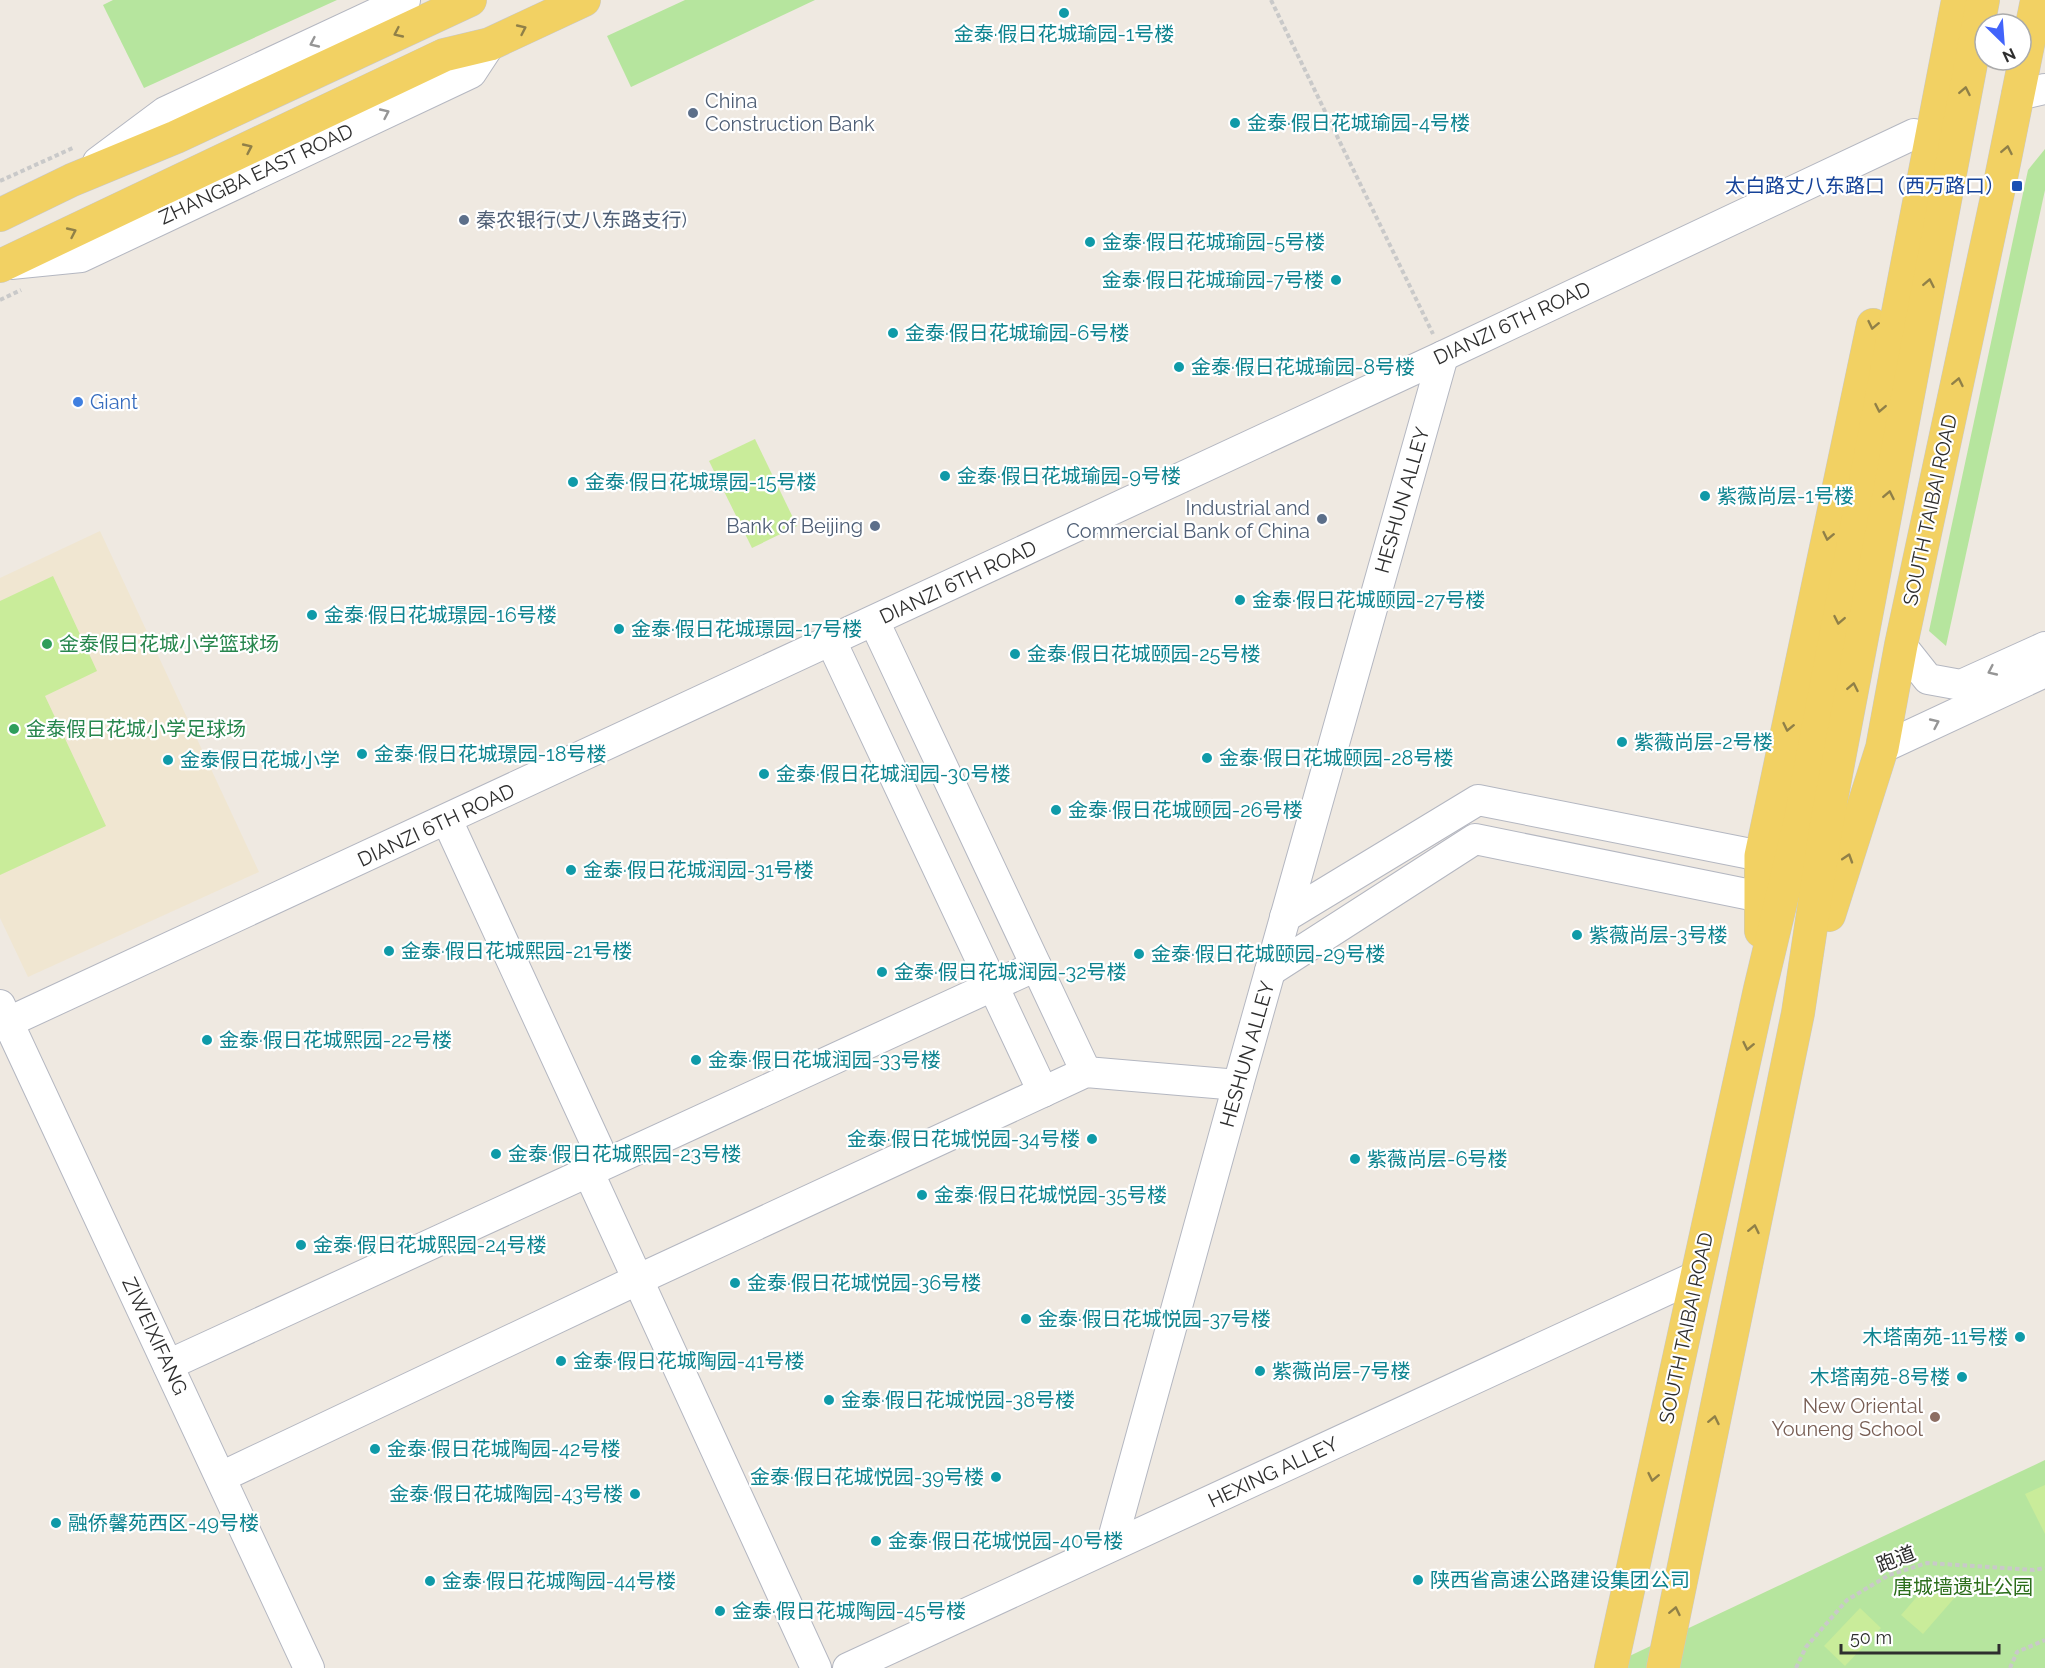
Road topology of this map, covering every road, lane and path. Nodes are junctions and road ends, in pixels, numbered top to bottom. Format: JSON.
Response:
{"nodes":[{"id":1,"x":470,"y":0,"type":"edge"},
{"id":2,"x":584,"y":0,"type":"edge"},
{"id":3,"x":1271,"y":0,"type":"edge"},
{"id":4,"x":1940,"y":0,"type":"edge"},
{"id":5,"x":1958,"y":0,"type":"edge"},
{"id":6,"x":1983,"y":0,"type":"edge"},
{"id":7,"x":2037,"y":0,"type":"edge"},
{"id":8,"x":416,"y":10,"type":"edge"},
{"id":9,"x":490,"y":44,"type":"junction"},
{"id":10,"x":444,"y":55,"type":"junction"},
{"id":11,"x":2031,"y":92,"type":"edge"},
{"id":12,"x":1914,"y":134,"type":"junction"},
{"id":13,"x":0,"y":214,"type":"edge"},
{"id":14,"x":1,"y":266,"type":"edge"},
{"id":15,"x":1443,"y":356,"type":"junction"},
{"id":16,"x":874,"y":621,"type":"junction"},
{"id":17,"x":831,"y":641,"type":"junction"},
{"id":18,"x":1901,"y":645,"type":"junction"},
{"id":19,"x":2045,"y":647,"type":"edge"},
{"id":20,"x":2045,"y":672,"type":"edge"},
{"id":21,"x":1882,"y":748,"type":"junction"},
{"id":22,"x":447,"y":820,"type":"junction"},
{"id":23,"x":1813,"y":824,"type":"junction"},
{"id":24,"x":1761,"y":856,"type":"junction"},
{"id":25,"x":1761,"y":897,"type":"junction"},
{"id":26,"x":1285,"y":917,"type":"junction"},
{"id":27,"x":1036,"y":966,"type":"junction"},
{"id":28,"x":1270,"y":971,"type":"junction"},
{"id":29,"x":993,"y":986,"type":"junction"},
{"id":30,"x":1760,"y":989,"type":"junction"},
{"id":31,"x":1798,"y":1014,"type":"junction"},
{"id":32,"x":3,"y":1018,"type":"edge"},
{"id":33,"x":1086,"y":1072,"type":"junction"},
{"id":34,"x":1238,"y":1085,"type":"junction"},
{"id":35,"x":1042,"y":1092,"type":"junction"},
{"id":36,"x":588,"y":1171,"type":"junction"},
{"id":37,"x":1697,"y":1276,"type":"junction"},
{"id":38,"x":637,"y":1280,"type":"junction"},
{"id":39,"x":168,"y":1365,"type":"junction"},
{"id":40,"x":220,"y":1477,"type":"junction"},
{"id":41,"x":1111,"y":1546,"type":"junction"},
{"id":42,"x":2045,"y":1568,"type":"edge"},
{"id":43,"x":2045,"y":1640,"type":"edge"},
{"id":44,"x":309,"y":1668,"type":"edge"},
{"id":45,"x":816,"y":1668,"type":"edge"},
{"id":46,"x":848,"y":1668,"type":"edge"},
{"id":47,"x":1611,"y":1668,"type":"edge"},
{"id":48,"x":1663,"y":1668,"type":"edge"},
{"id":49,"x":1796,"y":1668,"type":"edge"},
{"id":50,"x":2010,"y":1668,"type":"edge"}],
"edges":[{"from":1,"to":8,"type":"main road"},
{"from":9,"to":2,"type":"main road","name":"ZHANGBA EAST ROAD","one_way":true},
{"from":3,"to":15,"type":"path"},
{"from":4,"to":12,"type":"main road","name":"SOUTH TAIBAI ROAD"},
{"from":5,"to":23,"type":"main road","name":"SOUTH TAIBAI ROAD","one_way":true},
{"from":23,"to":6,"type":"main road","name":"SOUTH TAIBAI ROAD","one_way":true},
{"from":7,"to":11,"type":"main road","name":"SOUTH TAIBAI ROAD"},
{"from":8,"to":10,"type":"street"},
{"from":8,"to":13,"type":"main road","one_way":true},
{"from":9,"to":10,"type":"main road","name":"ZHANGBA EAST ROAD"},
{"from":14,"to":9,"type":"street","name":"ZHANGBA EAST ROAD","one_way":true},
{"from":14,"to":10,"type":"main road","name":"ZHANGBA EAST ROAD","one_way":true},
{"from":18,"to":11,"type":"main road","name":"SOUTH TAIBAI ROAD","one_way":true},
{"from":12,"to":15,"type":"street","name":"DIANZI 6TH ROAD"},
{"from":12,"to":24,"type":"main road","name":"SOUTH TAIBAI ROAD","one_way":true},
{"from":15,"to":16,"type":"street","name":"DIANZI 6TH ROAD"},
{"from":15,"to":26,"type":"street","name":"HESHUN ALLEY"},
{"from":16,"to":17,"type":"street","name":"DIANZI 6TH ROAD"},
{"from":16,"to":27,"type":"street"},
{"from":17,"to":22,"type":"street","name":"DIANZI 6TH ROAD"},
{"from":17,"to":29,"type":"street"},
{"from":19,"to":18,"type":"street","one_way":true},
{"from":18,"to":21,"type":"main road","name":"SOUTH TAIBAI ROAD"},
{"from":21,"to":20,"type":"street","one_way":true},
{"from":31,"to":21,"type":"main road","name":"SOUTH TAIBAI ROAD","one_way":true},
{"from":22,"to":32,"type":"street","name":"DIANZI 6TH ROAD"},
{"from":22,"to":36,"type":"street"},
{"from":23,"to":30,"type":"main road","name":"SOUTH TAIBAI ROAD"},
{"from":23,"to":31,"type":"main road","name":"SOUTH TAIBAI ROAD"},
{"from":24,"to":25,"type":"main road","name":"SOUTH TAIBAI ROAD"},
{"from":24,"to":26,"type":"street"},
{"from":25,"to":28,"type":"street"},
{"from":25,"to":30,"type":"main road","name":"SOUTH TAIBAI ROAD"},
{"from":26,"to":28,"type":"street","name":"HESHUN ALLEY"},
{"from":27,"to":29,"type":"street"},
{"from":27,"to":33,"type":"street"},
{"from":28,"to":34,"type":"street","name":"HESHUN ALLEY"},
{"from":29,"to":35,"type":"street"},
{"from":29,"to":36,"type":"street"},
{"from":30,"to":37,"type":"main road","name":"SOUTH TAIBAI ROAD","one_way":true},
{"from":48,"to":31,"type":"main road","name":"SOUTH TAIBAI ROAD","one_way":true},
{"from":32,"to":39,"type":"street","name":"ZIWEIXIFANG"},
{"from":33,"to":34,"type":"street"},
{"from":33,"to":35,"type":"street"},
{"from":34,"to":41,"type":"street","name":"HESHUN ALLEY"},
{"from":35,"to":38,"type":"street"},
{"from":36,"to":38,"type":"street"},
{"from":36,"to":39,"type":"street"},
{"from":37,"to":41,"type":"street","name":"HEXING ALLEY"},
{"from":37,"to":47,"type":"main road","name":"SOUTH TAIBAI ROAD","one_way":true},
{"from":38,"to":40,"type":"street"},
{"from":38,"to":45,"type":"street"},
{"from":39,"to":40,"type":"street","name":"ZIWEIXIFANG"},
{"from":40,"to":44,"type":"street","name":"ZIWEIXIFANG"},
{"from":41,"to":46,"type":"street","name":"HEXING ALLEY"},
{"from":42,"to":49,"type":"path","name":"跑道"},
{"from":43,"to":50,"type":"path"}]}
